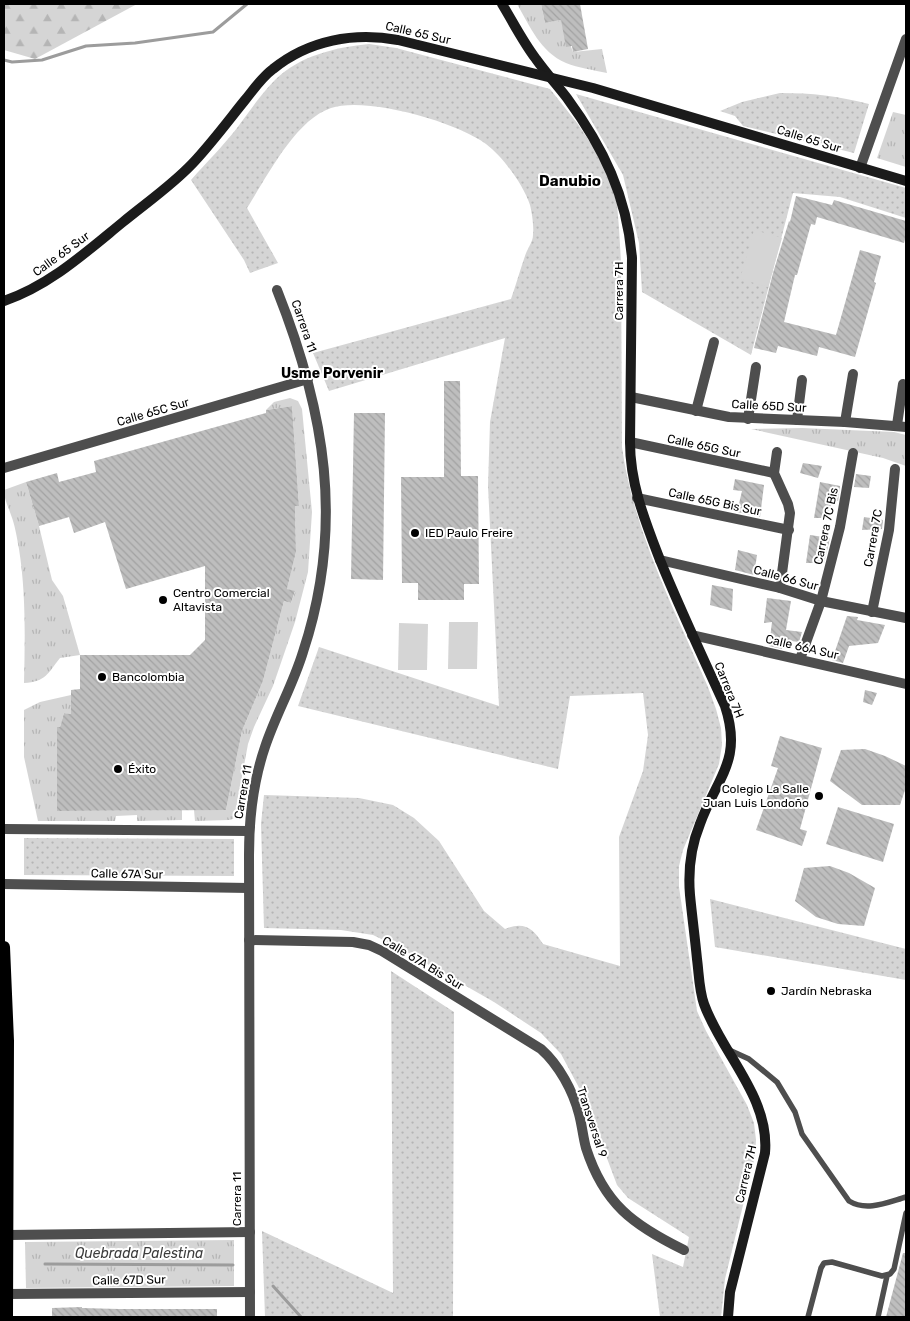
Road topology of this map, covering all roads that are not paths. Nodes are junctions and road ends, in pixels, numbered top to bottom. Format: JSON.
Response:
{"nodes":[{"id":1,"x":502,"y":4,"type":"edge"},
{"id":2,"x":906,"y":39,"type":"edge"},
{"id":3,"x":551,"y":78,"type":"junction"},
{"id":4,"x":860,"y":168,"type":"junction"},
{"id":5,"x":906,"y":181,"type":"edge"},
{"id":6,"x":277,"y":290,"type":"dead end"},
{"id":7,"x":4,"y":301,"type":"edge"},
{"id":8,"x":714,"y":342,"type":"dead end"},
{"id":9,"x":756,"y":367,"type":"dead end"},
{"id":10,"x":853,"y":374,"type":"dead end"},
{"id":11,"x":308,"y":379,"type":"junction"},
{"id":12,"x":802,"y":380,"type":"dead end"},
{"id":13,"x":904,"y":384,"type":"dead end"},
{"id":14,"x":631,"y":397,"type":"junction"},
{"id":15,"x":696,"y":411,"type":"junction"},
{"id":16,"x":748,"y":419,"type":"junction"},
{"id":17,"x":797,"y":420,"type":"junction"},
{"id":18,"x":845,"y":422,"type":"junction"},
{"id":19,"x":901,"y":426,"type":"edge"},
{"id":20,"x":630,"y":442,"type":"junction"},
{"id":21,"x":778,"y":452,"type":"dead end"},
{"id":22,"x":853,"y":453,"type":"dead end"},
{"id":23,"x":4,"y":468,"type":"edge"},
{"id":24,"x":895,"y":469,"type":"dead end"},
{"id":25,"x":774,"y":474,"type":"junction"},
{"id":26,"x":637,"y":498,"type":"junction"},
{"id":27,"x":788,"y":530,"type":"junction"},
{"id":28,"x":660,"y":560,"type":"junction"},
{"id":29,"x":780,"y":588,"type":"junction"},
{"id":30,"x":821,"y":601,"type":"junction"},
{"id":31,"x":872,"y":612,"type":"junction"},
{"id":32,"x":906,"y":618,"type":"edge"},
{"id":33,"x":692,"y":635,"type":"junction"},
{"id":34,"x":800,"y":659,"type":"junction"},
{"id":35,"x":906,"y":684,"type":"edge"},
{"id":36,"x":4,"y":829,"type":"edge"},
{"id":37,"x":249,"y":831,"type":"junction"},
{"id":38,"x":4,"y":884,"type":"edge"},
{"id":39,"x":249,"y":888,"type":"junction"},
{"id":40,"x":249,"y":940,"type":"junction"},
{"id":41,"x":4,"y":947,"type":"edge"},
{"id":42,"x":4,"y":972,"type":"edge"},
{"id":43,"x":726,"y":1048,"type":"junction"},
{"id":44,"x":541,"y":1049,"type":"joint"},
{"id":45,"x":906,"y":1196,"type":"edge"},
{"id":46,"x":906,"y":1213,"type":"edge"},
{"id":47,"x":250,"y":1232,"type":"junction"},
{"id":48,"x":8,"y":1235,"type":"junction"},
{"id":49,"x":684,"y":1250,"type":"dead end"},
{"id":50,"x":886,"y":1276,"type":"junction"},
{"id":51,"x":250,"y":1292,"type":"junction"},
{"id":52,"x":8,"y":1294,"type":"junction"},
{"id":53,"x":7,"y":1317,"type":"edge"},
{"id":54,"x":250,"y":1317,"type":"edge"},
{"id":55,"x":728,"y":1317,"type":"edge"},
{"id":56,"x":808,"y":1317,"type":"edge"},
{"id":57,"x":878,"y":1317,"type":"edge"}],
"edges":[{"from":1,"to":3,"type":"street","name":"Carrera 7H"},
{"from":2,"to":4,"type":"street"},
{"from":3,"to":4,"type":"street","name":"Calle 65 Sur"},
{"from":3,"to":7,"type":"street","name":"Calle 65 Sur"},
{"from":3,"to":14,"type":"street","name":"Carrera 7H"},
{"from":4,"to":5,"type":"street","name":"Calle 65 Sur"},
{"from":6,"to":11,"type":"street","name":"Carrera 11"},
{"from":8,"to":15,"type":"street"},
{"from":9,"to":16,"type":"street"},
{"from":10,"to":18,"type":"street"},
{"from":11,"to":23,"type":"street","name":"Calle 65C Sur"},
{"from":11,"to":37,"type":"street","name":"Carrera 11"},
{"from":12,"to":17,"type":"street"},
{"from":13,"to":19,"type":"street"},
{"from":14,"to":15,"type":"street","name":"Calle 65D Sur"},
{"from":14,"to":20,"type":"street","name":"Carrera 7H"},
{"from":15,"to":16,"type":"street","name":"Calle 65D Sur"},
{"from":16,"to":17,"type":"street","name":"Calle 65D Sur"},
{"from":17,"to":18,"type":"street","name":"Calle 65D Sur"},
{"from":18,"to":19,"type":"street","name":"Calle 65D Sur"},
{"from":20,"to":25,"type":"street","name":"Calle 65G Sur"},
{"from":20,"to":26,"type":"street","name":"Carrera 7H"},
{"from":21,"to":25,"type":"street"},
{"from":22,"to":30,"type":"street","name":"Carrera 7C Bis"},
{"from":24,"to":31,"type":"street","name":"Carrera 7C"},
{"from":25,"to":27,"type":"street"},
{"from":26,"to":27,"type":"street","name":"Calle 65G Bis Sur"},
{"from":26,"to":28,"type":"street","name":"Carrera 7H"},
{"from":27,"to":29,"type":"street"},
{"from":28,"to":29,"type":"street","name":"Calle 66 Sur"},
{"from":28,"to":33,"type":"street","name":"Carrera 7H"},
{"from":29,"to":30,"type":"street","name":"Calle 66 Sur"},
{"from":30,"to":31,"type":"street","name":"Calle 66 Sur"},
{"from":30,"to":34,"type":"street","name":"Carrera 7C Bis"},
{"from":31,"to":32,"type":"street","name":"Calle 66 Sur"},
{"from":33,"to":34,"type":"street","name":"Calle 66A Sur"},
{"from":33,"to":43,"type":"street","name":"Carrera 7H"},
{"from":34,"to":35,"type":"street","name":"Calle 66A Sur"},
{"from":36,"to":37,"type":"street"},
{"from":37,"to":39,"type":"street","name":"Carrera 11"},
{"from":38,"to":39,"type":"street","name":"Calle 67A Sur"},
{"from":39,"to":40,"type":"street","name":"Carrera 11"},
{"from":40,"to":44,"type":"street","name":"Calle 67A Bis Sur"},
{"from":40,"to":47,"type":"street","name":"Carrera 11"},
{"from":41,"to":42,"type":"main road"},
{"from":42,"to":48,"type":"main road"},
{"from":43,"to":45,"type":"lane"},
{"from":43,"to":55,"type":"street","name":"Carrera 7H"},
{"from":44,"to":49,"type":"street","name":"Transversal 9"},
{"from":46,"to":50,"type":"lane"},
{"from":47,"to":48,"type":"street"},
{"from":47,"to":51,"type":"street","name":"Carrera 11"},
{"from":48,"to":52,"type":"main road"},
{"from":50,"to":56,"type":"lane"},
{"from":50,"to":57,"type":"lane"},
{"from":51,"to":52,"type":"street","name":"Calle 67D Sur"},
{"from":51,"to":54,"type":"street","name":"Carrera 11"},
{"from":52,"to":53,"type":"main road"}]}
